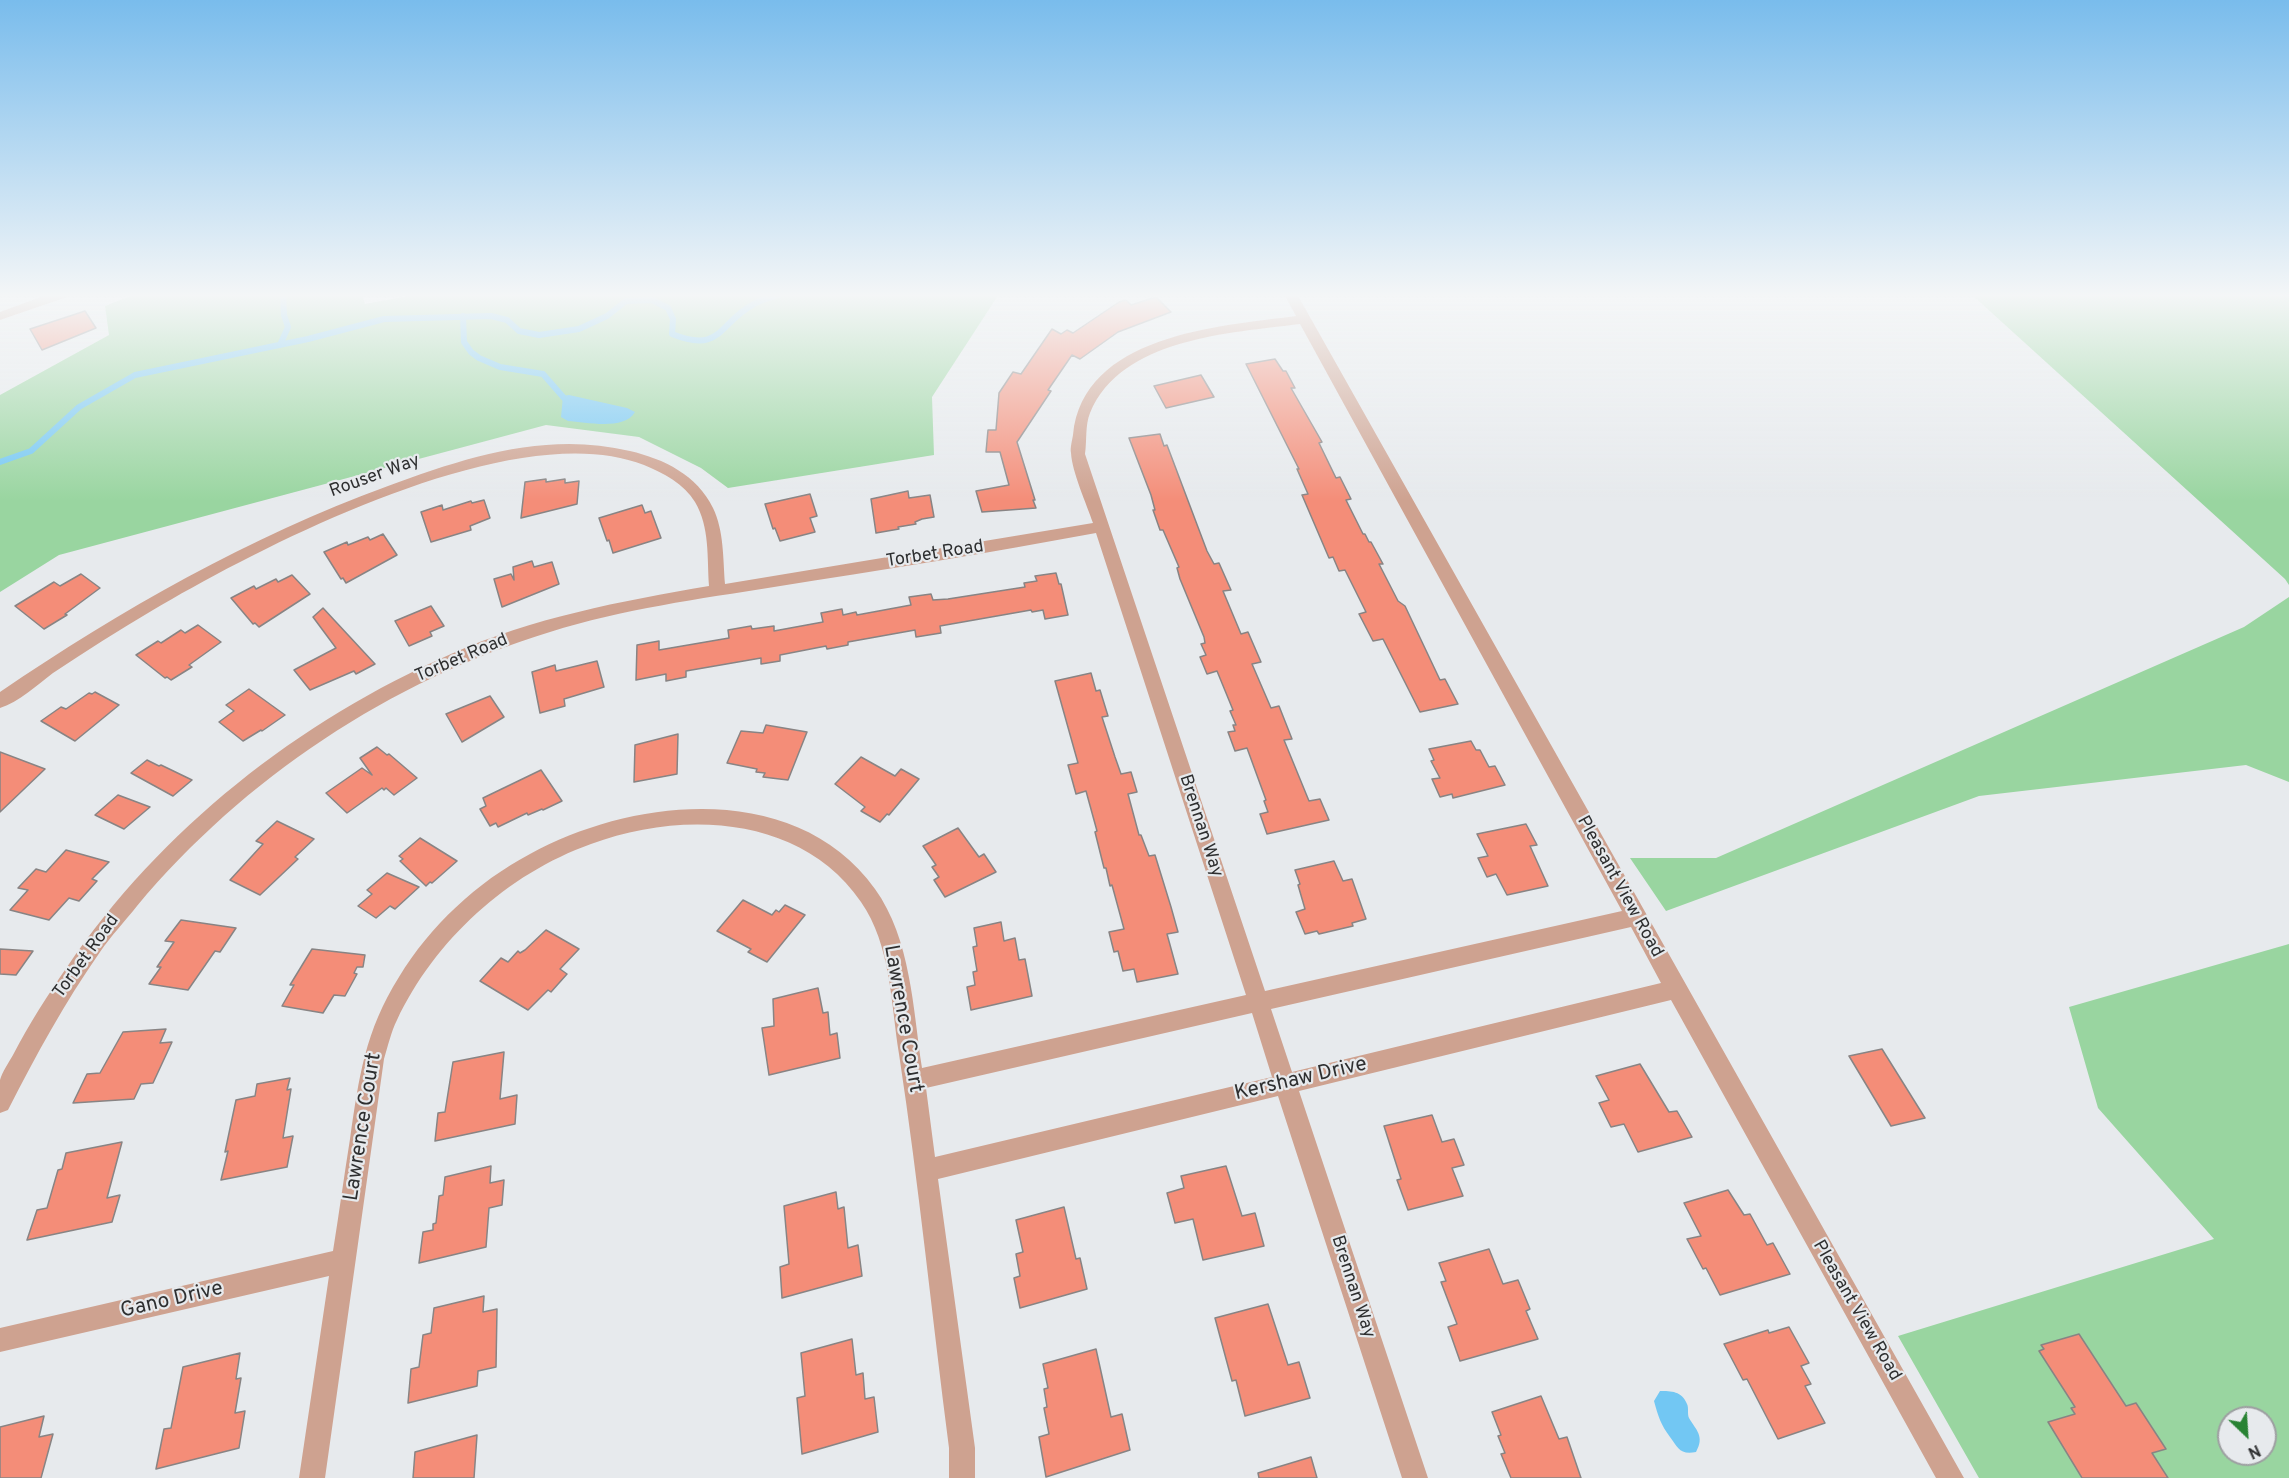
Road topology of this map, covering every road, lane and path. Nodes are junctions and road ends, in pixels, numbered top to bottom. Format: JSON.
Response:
{"nodes":[{"id":1,"x":1127,"y":363,"type":"edge"},
{"id":2,"x":1328,"y":363,"type":"edge"},
{"id":3,"x":1102,"y":527,"type":"junction"},
{"id":4,"x":717,"y":591,"type":"junction"},
{"id":5,"x":0,"y":701,"type":"edge"},
{"id":6,"x":1636,"y":917,"type":"junction"},
{"id":7,"x":1676,"y":989,"type":"junction"},
{"id":8,"x":1258,"y":1001,"type":"junction"},
{"id":9,"x":914,"y":1080,"type":"junction"},
{"id":10,"x":1285,"y":1084,"type":"junction"},
{"id":11,"x":0,"y":1102,"type":"edge"},
{"id":12,"x":926,"y":1171,"type":"junction"},
{"id":13,"x":343,"y":1261,"type":"junction"},
{"id":14,"x":0,"y":1340,"type":"edge"},
{"id":15,"x":312,"y":1478,"type":"edge"},
{"id":16,"x":962,"y":1478,"type":"edge"},
{"id":17,"x":1415,"y":1478,"type":"edge"},
{"id":18,"x":1951,"y":1478,"type":"edge"}],
"edges":[{"from":1,"to":3,"type":"street","name":"Brennan Way"},
{"from":2,"to":6,"type":"street","name":"Pleasant View Road"},
{"from":3,"to":4,"type":"street","name":"Torbet Road"},
{"from":3,"to":8,"type":"street","name":"Brennan Way"},
{"from":4,"to":5,"type":"street","name":"Rouser Way"},
{"from":4,"to":11,"type":"street","name":"Torbet Road"},
{"from":6,"to":7,"type":"street","name":"Pleasant View Road"},
{"from":6,"to":8,"type":"street"},
{"from":7,"to":10,"type":"street","name":"Kershaw Drive"},
{"from":7,"to":18,"type":"street","name":"Pleasant View Road"},
{"from":8,"to":9,"type":"street"},
{"from":8,"to":10,"type":"street","name":"Brennan Way"},
{"from":9,"to":12,"type":"street","name":"Lawrence Court"},
{"from":9,"to":13,"type":"street","name":"Lawrence Court"},
{"from":10,"to":12,"type":"street","name":"Kershaw Drive"},
{"from":10,"to":17,"type":"street","name":"Brennan Way"},
{"from":12,"to":16,"type":"street","name":"Lawrence Court"},
{"from":13,"to":14,"type":"street","name":"Gano Drive"},
{"from":13,"to":15,"type":"street","name":"Lawrence Court"}]}
